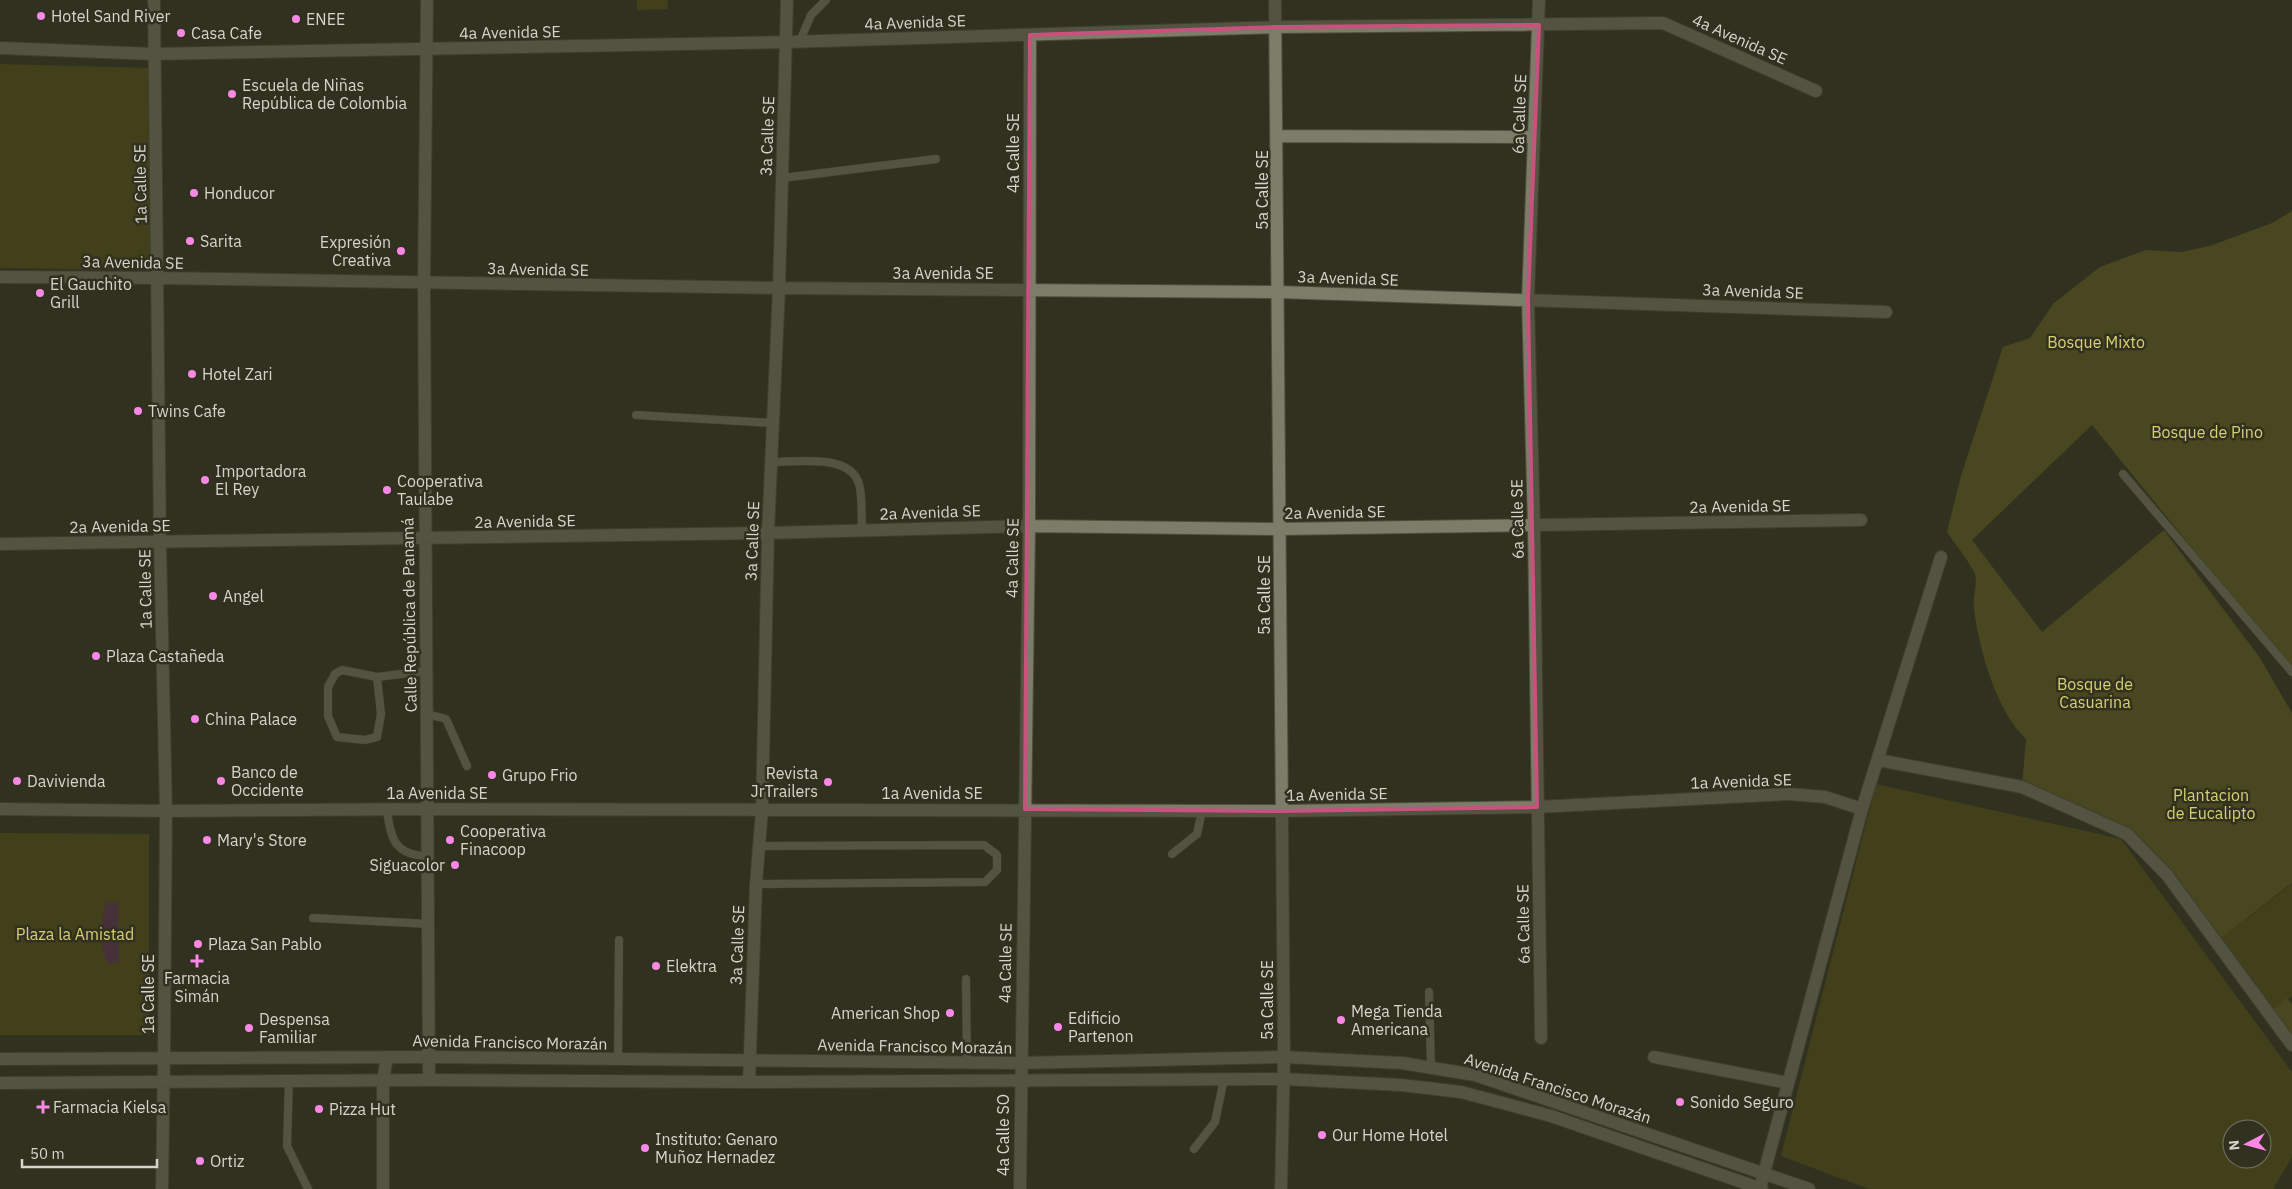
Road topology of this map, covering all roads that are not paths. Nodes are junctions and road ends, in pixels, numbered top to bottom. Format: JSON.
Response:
{"nodes":[{"id":1,"x":154,"y":0,"type":"edge"},
{"id":2,"x":427,"y":0,"type":"edge"},
{"id":3,"x":787,"y":0,"type":"edge"},
{"id":4,"x":826,"y":0,"type":"edge"},
{"id":5,"x":1275,"y":0,"type":"edge"},
{"id":6,"x":1539,"y":0,"type":"edge"},
{"id":7,"x":1539,"y":25,"type":"junction"},
{"id":8,"x":1277,"y":27,"type":"junction"},
{"id":9,"x":1030,"y":35,"type":"junction"},
{"id":10,"x":800,"y":41,"type":"junction"},
{"id":11,"x":787,"y":42,"type":"junction"},
{"id":12,"x":0,"y":48,"type":"edge"},
{"id":13,"x":426,"y":50,"type":"junction"},
{"id":14,"x":154,"y":54,"type":"junction"},
{"id":15,"x":1816,"y":91,"type":"dead end"},
{"id":16,"x":1278,"y":136,"type":"junction"},
{"id":17,"x":1534,"y":138,"type":"junction"},
{"id":18,"x":936,"y":160,"type":"dead end"},
{"id":19,"x":782,"y":178,"type":"junction"},
{"id":20,"x":0,"y":277,"type":"edge"},
{"id":21,"x":158,"y":278,"type":"junction"},
{"id":22,"x":424,"y":284,"type":"junction"},
{"id":23,"x":779,"y":288,"type":"junction"},
{"id":24,"x":1030,"y":289,"type":"junction"},
{"id":25,"x":1278,"y":292,"type":"junction"},
{"id":26,"x":1528,"y":300,"type":"junction"},
{"id":27,"x":1886,"y":312,"type":"dead end"},
{"id":28,"x":636,"y":415,"type":"dead end"},
{"id":29,"x":773,"y":423,"type":"junction"},
{"id":30,"x":771,"y":462,"type":"junction"},
{"id":31,"x":2123,"y":474,"type":"dead end"},
{"id":32,"x":1861,"y":520,"type":"dead end"},
{"id":33,"x":1029,"y":526,"type":"junction"},
{"id":34,"x":1534,"y":526,"type":"junction"},
{"id":35,"x":1280,"y":529,"type":"junction"},
{"id":36,"x":862,"y":530,"type":"junction"},
{"id":37,"x":768,"y":533,"type":"junction"},
{"id":38,"x":424,"y":539,"type":"junction"},
{"id":39,"x":160,"y":542,"type":"junction"},
{"id":40,"x":0,"y":544,"type":"edge"},
{"id":41,"x":1941,"y":557,"type":"dead end"},
{"id":42,"x":426,"y":671,"type":"junction"},
{"id":43,"x":2292,"y":672,"type":"edge"},
{"id":44,"x":378,"y":677,"type":"junction"},
{"id":45,"x":427,"y":714,"type":"junction"},
{"id":46,"x":1878,"y":760,"type":"junction"},
{"id":47,"x":467,"y":766,"type":"dead end"},
{"id":48,"x":1537,"y":807,"type":"junction"},
{"id":49,"x":387,"y":809,"type":"junction"},
{"id":50,"x":428,"y":809,"type":"junction"},
{"id":51,"x":1862,"y":809,"type":"junction"},
{"id":52,"x":0,"y":810,"type":"edge"},
{"id":53,"x":762,"y":810,"type":"junction"},
{"id":54,"x":1025,"y":810,"type":"junction"},
{"id":55,"x":166,"y":811,"type":"junction"},
{"id":56,"x":1202,"y":811,"type":"junction"},
{"id":57,"x":1282,"y":811,"type":"junction"},
{"id":58,"x":761,"y":846,"type":"junction"},
{"id":59,"x":1172,"y":854,"type":"dead end"},
{"id":60,"x":429,"y":856,"type":"junction"},
{"id":61,"x":756,"y":884,"type":"junction"},
{"id":62,"x":313,"y":918,"type":"dead end"},
{"id":63,"x":430,"y":924,"type":"junction"},
{"id":64,"x":619,"y":940,"type":"dead end"},
{"id":65,"x":966,"y":978,"type":"dead end"},
{"id":66,"x":1429,"y":992,"type":"dead end"},
{"id":67,"x":1541,"y":1038,"type":"dead end"},
{"id":68,"x":2292,"y":1045,"type":"edge"},
{"id":69,"x":387,"y":1057,"type":"junction"},
{"id":70,"x":430,"y":1057,"type":"junction"},
{"id":71,"x":1284,"y":1057,"type":"junction"},
{"id":72,"x":1654,"y":1057,"type":"dead end"},
{"id":73,"x":164,"y":1058,"type":"junction"},
{"id":74,"x":0,"y":1059,"type":"edge"},
{"id":75,"x":618,"y":1059,"type":"junction"},
{"id":76,"x":749,"y":1060,"type":"junction"},
{"id":77,"x":968,"y":1063,"type":"junction"},
{"id":78,"x":1020,"y":1063,"type":"junction"},
{"id":79,"x":1431,"y":1067,"type":"junction"},
{"id":80,"x":1224,"y":1079,"type":"junction"},
{"id":81,"x":1284,"y":1079,"type":"junction"},
{"id":82,"x":289,"y":1080,"type":"junction"},
{"id":83,"x":429,"y":1080,"type":"junction"},
{"id":84,"x":162,"y":1081,"type":"junction"},
{"id":85,"x":383,"y":1081,"type":"junction"},
{"id":86,"x":1020,"y":1081,"type":"junction"},
{"id":87,"x":749,"y":1082,"type":"junction"},
{"id":88,"x":0,"y":1083,"type":"edge"},
{"id":89,"x":1788,"y":1083,"type":"junction"},
{"id":90,"x":1194,"y":1149,"type":"dead end"},
{"id":91,"x":1764,"y":1173,"type":"junction"},
{"id":92,"x":162,"y":1189,"type":"edge"},
{"id":93,"x":308,"y":1189,"type":"edge"},
{"id":94,"x":383,"y":1189,"type":"edge"},
{"id":95,"x":1020,"y":1189,"type":"edge"},
{"id":96,"x":1281,"y":1189,"type":"edge"},
{"id":97,"x":1760,"y":1189,"type":"edge"},
{"id":98,"x":1809,"y":1189,"type":"edge"}],
"edges":[{"from":1,"to":14,"type":"street","name":"1a Calle SE"},
{"from":2,"to":13,"type":"street","name":"Calle República de Panamá"},
{"from":3,"to":11,"type":"street","name":"3a Calle SE"},
{"from":4,"to":10,"type":"lane"},
{"from":5,"to":8,"type":"street","name":"5a Calle SE"},
{"from":6,"to":7,"type":"street","name":"6a Calle SE"},
{"from":7,"to":8,"type":"street","name":"4a Avenida SE"},
{"from":7,"to":15,"type":"street","name":"4a Avenida SE"},
{"from":7,"to":17,"type":"street","name":"6a Calle SE"},
{"from":8,"to":9,"type":"street","name":"4a Avenida SE"},
{"from":8,"to":16,"type":"street","name":"5a Calle SE"},
{"from":9,"to":10,"type":"street","name":"4a Avenida SE"},
{"from":9,"to":24,"type":"street","name":"4a Calle SE"},
{"from":10,"to":11,"type":"street","name":"4a Avenida SE"},
{"from":11,"to":13,"type":"street","name":"4a Avenida SE"},
{"from":11,"to":19,"type":"street","name":"3a Calle SE"},
{"from":12,"to":14,"type":"street","name":"4a Avenida SE"},
{"from":13,"to":14,"type":"street","name":"4a Avenida SE"},
{"from":13,"to":22,"type":"street","name":"Calle República de Panamá"},
{"from":14,"to":21,"type":"street","name":"1a Calle SE"},
{"from":16,"to":17,"type":"street"},
{"from":16,"to":25,"type":"street","name":"5a Calle SE"},
{"from":17,"to":26,"type":"street","name":"6a Calle SE"},
{"from":18,"to":19,"type":"lane"},
{"from":19,"to":23,"type":"street","name":"3a Calle SE"},
{"from":20,"to":21,"type":"street","name":"3a Avenida SE"},
{"from":21,"to":22,"type":"street","name":"3a Avenida SE"},
{"from":21,"to":39,"type":"street","name":"1a Calle SE"},
{"from":22,"to":23,"type":"street","name":"3a Avenida SE"},
{"from":22,"to":38,"type":"street","name":"Calle República de Panamá"},
{"from":23,"to":24,"type":"street","name":"3a Avenida SE"},
{"from":23,"to":29,"type":"street","name":"3a Calle SE"},
{"from":24,"to":25,"type":"street","name":"3a Avenida SE"},
{"from":24,"to":33,"type":"street","name":"4a Calle SE"},
{"from":25,"to":26,"type":"street","name":"3a Avenida SE"},
{"from":25,"to":35,"type":"street","name":"5a Calle SE"},
{"from":26,"to":27,"type":"street","name":"3a Avenida SE"},
{"from":26,"to":34,"type":"street","name":"6a Calle SE"},
{"from":28,"to":29,"type":"lane"},
{"from":29,"to":30,"type":"street","name":"3a Calle SE"},
{"from":30,"to":36,"type":"lane"},
{"from":30,"to":37,"type":"street","name":"3a Calle SE"},
{"from":31,"to":43,"type":"lane"},
{"from":32,"to":34,"type":"street","name":"2a Avenida SE"},
{"from":33,"to":35,"type":"street","name":"2a Avenida SE"},
{"from":33,"to":36,"type":"street","name":"2a Avenida SE"},
{"from":33,"to":54,"type":"street","name":"4a Calle SE"},
{"from":34,"to":35,"type":"street","name":"2a Avenida SE"},
{"from":34,"to":48,"type":"street","name":"6a Calle SE"},
{"from":35,"to":57,"type":"street","name":"5a Calle SE"},
{"from":36,"to":37,"type":"street","name":"2a Avenida SE"},
{"from":37,"to":38,"type":"street","name":"2a Avenida SE"},
{"from":37,"to":53,"type":"street","name":"3a Calle SE"},
{"from":38,"to":39,"type":"street","name":"2a Avenida SE"},
{"from":38,"to":42,"type":"street","name":"Calle República de Panamá"},
{"from":39,"to":40,"type":"street","name":"2a Avenida SE"},
{"from":39,"to":55,"type":"street","name":"1a Calle SE"},
{"from":41,"to":46,"type":"street"},
{"from":42,"to":44,"type":"lane"},
{"from":42,"to":45,"type":"street","name":"Calle República de Panamá"},
{"from":44,"to":44,"type":"lane"},
{"from":45,"to":47,"type":"lane"},
{"from":45,"to":50,"type":"street","name":"Calle República de Panamá"},
{"from":46,"to":51,"type":"street"},
{"from":46,"to":68,"type":"street"},
{"from":48,"to":51,"type":"street","name":"1a Avenida SE"},
{"from":48,"to":57,"type":"street","name":"1a Avenida SE"},
{"from":48,"to":67,"type":"street","name":"6a Calle SE"},
{"from":49,"to":50,"type":"street","name":"1a Avenida SE"},
{"from":49,"to":55,"type":"street","name":"1a Avenida SE"},
{"from":49,"to":60,"type":"lane"},
{"from":50,"to":53,"type":"street","name":"1a Avenida SE"},
{"from":50,"to":60,"type":"street","name":"Calle República de Panamá"},
{"from":51,"to":89,"type":"street"},
{"from":52,"to":55,"type":"street","name":"1a Avenida SE"},
{"from":53,"to":54,"type":"street","name":"1a Avenida SE"},
{"from":53,"to":58,"type":"street","name":"3a Calle SE"},
{"from":54,"to":56,"type":"street","name":"1a Avenida SE"},
{"from":54,"to":78,"type":"street","name":"4a Calle SE"},
{"from":55,"to":73,"type":"street","name":"1a Calle SE"},
{"from":56,"to":57,"type":"street","name":"1a Avenida SE"},
{"from":56,"to":59,"type":"lane"},
{"from":57,"to":71,"type":"street","name":"5a Calle SE"},
{"from":58,"to":61,"type":"street","name":"3a Calle SE"},
{"from":58,"to":61,"type":"lane"},
{"from":60,"to":63,"type":"street","name":"Calle República de Panamá"},
{"from":61,"to":76,"type":"street","name":"3a Calle SE"},
{"from":62,"to":63,"type":"lane"},
{"from":63,"to":70,"type":"street","name":"Calle República de Panamá"},
{"from":64,"to":75,"type":"lane"},
{"from":65,"to":77,"type":"lane"},
{"from":66,"to":79,"type":"lane"},
{"from":69,"to":70,"type":"street","name":"Avenida Francisco Morazán"},
{"from":69,"to":73,"type":"street","name":"Avenida Francisco Morazán"},
{"from":69,"to":85,"type":"street"},
{"from":70,"to":75,"type":"street","name":"Avenida Francisco Morazán"},
{"from":70,"to":83,"type":"street","name":"Calle República de Panamá"},
{"from":71,"to":78,"type":"street","name":"Avenida Francisco Morazán"},
{"from":71,"to":79,"type":"street","name":"Avenida Francisco Morazán"},
{"from":71,"to":81,"type":"street","name":"5a Calle SE"},
{"from":72,"to":89,"type":"street"},
{"from":73,"to":74,"type":"street","name":"Avenida Francisco Morazán"},
{"from":73,"to":84,"type":"street","name":"1a Calle SE"},
{"from":75,"to":76,"type":"street","name":"Avenida Francisco Morazán"},
{"from":76,"to":77,"type":"street","name":"Avenida Francisco Morazán"},
{"from":76,"to":87,"type":"street","name":"3a Calle SE"},
{"from":77,"to":78,"type":"street","name":"Avenida Francisco Morazán"},
{"from":78,"to":86,"type":"street","name":"4a Calle SE"},
{"from":79,"to":91,"type":"street","name":"Avenida Francisco Morazán"},
{"from":80,"to":81,"type":"street","name":"Avenida Francisco Morazán"},
{"from":80,"to":86,"type":"street","name":"Avenida Francisco Morazán"},
{"from":80,"to":90,"type":"lane"},
{"from":81,"to":96,"type":"street","name":"5a Calle SE"},
{"from":81,"to":97,"type":"street","name":"Avenida Francisco Morazán"},
{"from":82,"to":84,"type":"street","name":"Avenida Francisco Morazán"},
{"from":82,"to":85,"type":"street","name":"Avenida Francisco Morazán"},
{"from":82,"to":93,"type":"lane"},
{"from":83,"to":85,"type":"street","name":"Avenida Francisco Morazán"},
{"from":83,"to":87,"type":"street","name":"Avenida Francisco Morazán"},
{"from":84,"to":88,"type":"street","name":"Avenida Francisco Morazán"},
{"from":84,"to":92,"type":"street","name":"1a Calle SE"},
{"from":85,"to":94,"type":"street"},
{"from":86,"to":87,"type":"street","name":"Avenida Francisco Morazán"},
{"from":86,"to":95,"type":"street","name":"4a Calle SO"},
{"from":89,"to":91,"type":"street"},
{"from":91,"to":97,"type":"street"},
{"from":91,"to":98,"type":"street","name":"Avenida Francisco Morazán"}]}
